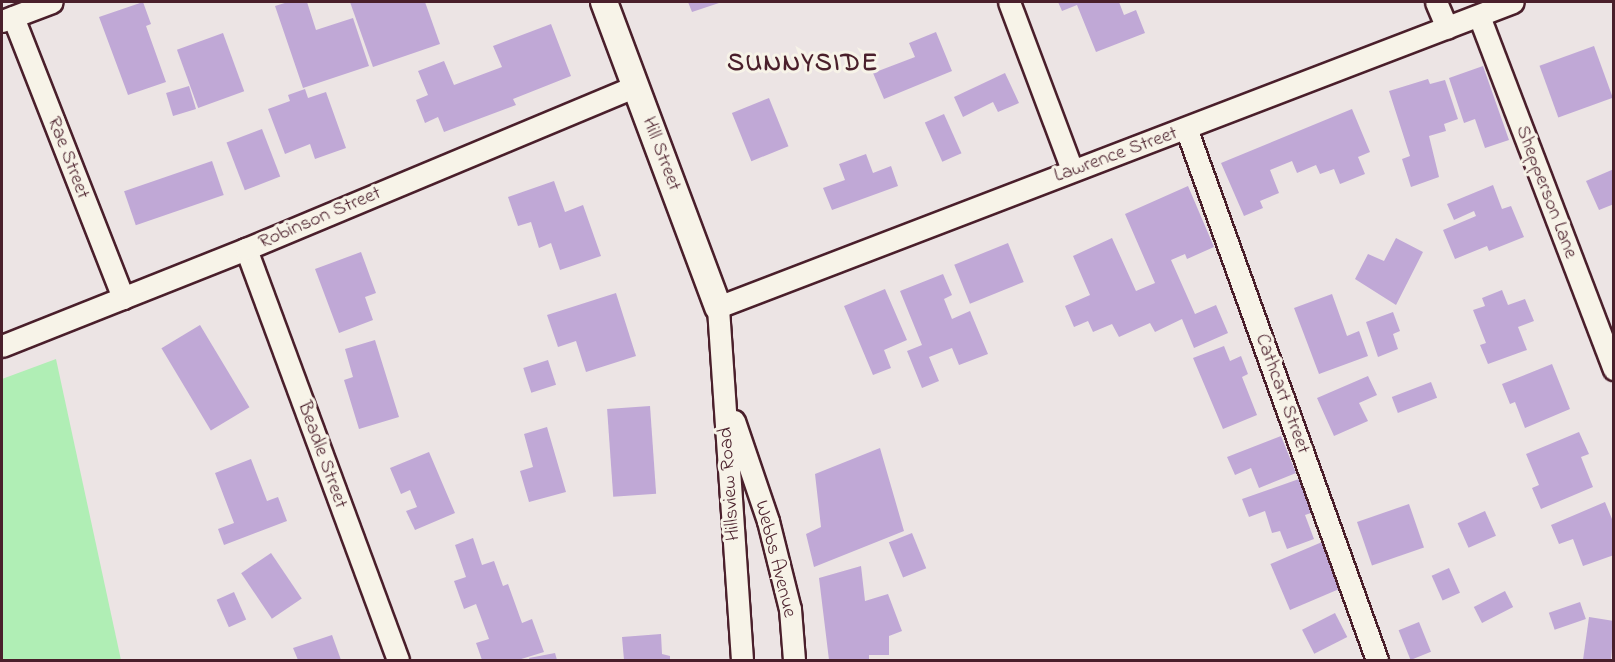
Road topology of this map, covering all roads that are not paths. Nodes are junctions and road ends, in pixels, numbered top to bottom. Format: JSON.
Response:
{"nodes":[{"id":1,"x":52,"y":2,"type":"edge"},
{"id":2,"x":604,"y":2,"type":"edge"},
{"id":3,"x":1009,"y":2,"type":"edge"},
{"id":4,"x":1436,"y":2,"type":"edge"},
{"id":5,"x":1513,"y":2,"type":"edge"},
{"id":6,"x":1479,"y":16,"type":"junction"},
{"id":7,"x":8,"y":19,"type":"edge"},
{"id":8,"x":1447,"y":28,"type":"junction"},
{"id":9,"x":636,"y":86,"type":"junction"},
{"id":10,"x":1186,"y":128,"type":"junction"},
{"id":11,"x":1072,"y":170,"type":"junction"},
{"id":12,"x":246,"y":249,"type":"junction"},
{"id":13,"x":123,"y":298,"type":"junction"},
{"id":14,"x":718,"y":307,"type":"junction"},
{"id":15,"x":2,"y":346,"type":"edge"},
{"id":16,"x":1614,"y":369,"type":"edge"},
{"id":17,"x":724,"y":392,"type":"junction"},
{"id":18,"x":398,"y":660,"type":"edge"},
{"id":19,"x":742,"y":660,"type":"edge"},
{"id":20,"x":794,"y":660,"type":"edge"},
{"id":21,"x":1377,"y":660,"type":"edge"}],
"edges":[{"from":1,"to":7,"type":"street"},
{"from":2,"to":9,"type":"street","name":"Hill Street"},
{"from":3,"to":11,"type":"street"},
{"from":4,"to":8,"type":"street"},
{"from":5,"to":6,"type":"street","name":"Lawrence Street"},
{"from":6,"to":8,"type":"street","name":"Lawrence Street"},
{"from":6,"to":16,"type":"street","name":"Shepperson Lane"},
{"from":7,"to":13,"type":"street","name":"Rae Street"},
{"from":8,"to":10,"type":"street","name":"Lawrence Street"},
{"from":9,"to":12,"type":"street","name":"Robinson Street"},
{"from":9,"to":14,"type":"street","name":"Hill Street"},
{"from":10,"to":11,"type":"street","name":"Lawrence Street"},
{"from":10,"to":21,"type":"street","name":"Cathcart Street"},
{"from":11,"to":14,"type":"street","name":"Lawrence Street"},
{"from":12,"to":13,"type":"street","name":"Robinson Street"},
{"from":12,"to":18,"type":"street","name":"Beadle Street"},
{"from":13,"to":15,"type":"street","name":"Robinson Street"},
{"from":14,"to":17,"type":"street","name":"Hillsview Road"},
{"from":17,"to":19,"type":"street","name":"Hillsview Road"},
{"from":17,"to":20,"type":"street","name":"Webbs Avenue"}]}
